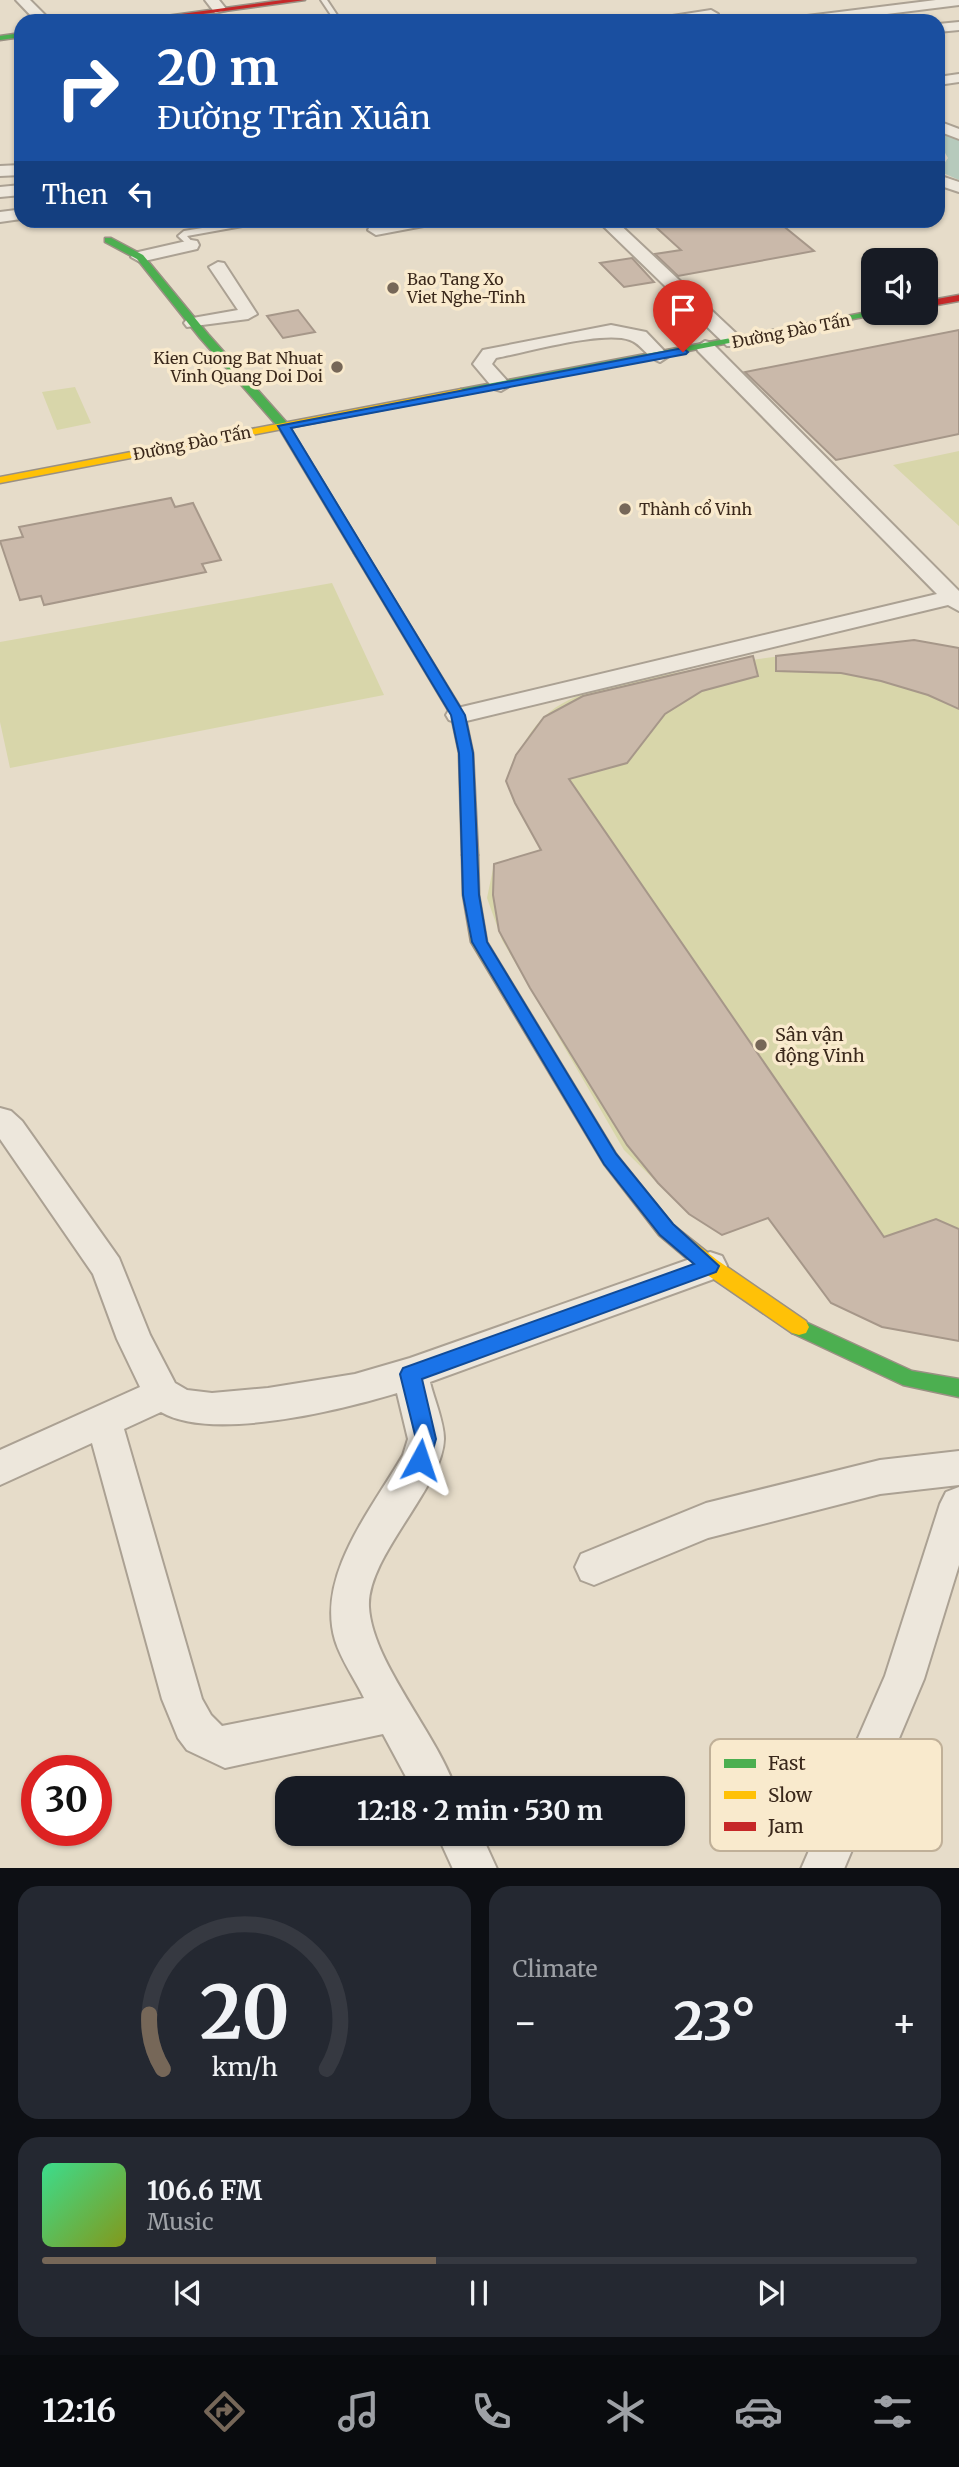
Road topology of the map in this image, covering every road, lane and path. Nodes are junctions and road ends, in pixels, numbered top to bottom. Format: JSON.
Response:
{"nodes":[{"id":1,"x":23,"y":0,"type":"edge"},
{"id":2,"x":301,"y":0,"type":"edge"},
{"id":3,"x":687,"y":0,"type":"edge"},
{"id":4,"x":952,"y":4,"type":"edge"},
{"id":5,"x":216,"y":5,"type":"edge"},
{"id":6,"x":37,"y":14,"type":"edge"},
{"id":7,"x":170,"y":14,"type":"edge"},
{"id":8,"x":710,"y":14,"type":"edge"},
{"id":9,"x":862,"y":14,"type":"edge"},
{"id":10,"x":217,"y":228,"type":"edge"},
{"id":11,"x":387,"y":228,"type":"edge"},
{"id":12,"x":613,"y":228,"type":"edge"},
{"id":13,"x":376,"y":230,"type":"dead end"},
{"id":14,"x":108,"y":240,"type":"dead end"},
{"id":15,"x":191,"y":245,"type":"joint"},
{"id":16,"x":141,"y":257,"type":"junction"},
{"id":17,"x":218,"y":267,"type":"dead end"},
{"id":18,"x":959,"y":298,"type":"edge"},
{"id":19,"x":938,"y":302,"type":"edge"},
{"id":20,"x":861,"y":317,"type":"edge"},
{"id":21,"x":193,"y":323,"type":"junction"},
{"id":22,"x":734,"y":342,"type":"junction"},
{"id":23,"x":705,"y":347,"type":"junction"},
{"id":24,"x":660,"y":356,"type":"junction"},
{"id":25,"x":501,"y":385,"type":"junction"},
{"id":26,"x":284,"y":426,"type":"junction"},
{"id":27,"x":0,"y":480,"type":"edge"},
{"id":28,"x":955,"y":601,"type":"edge"},
{"id":29,"x":458,"y":715,"type":"junction"},
{"id":30,"x":0,"y":1120,"type":"edge"},
{"id":31,"x":710,"y":1266,"type":"junction"},
{"id":32,"x":410,"y":1374,"type":"junction"},
{"id":33,"x":959,"y":1388,"type":"edge"},
{"id":34,"x":162,"y":1394,"type":"junction"},
{"id":35,"x":104,"y":1421,"type":"junction"},
{"id":36,"x":0,"y":1468,"type":"edge"},
{"id":37,"x":959,"y":1468,"type":"edge"},
{"id":38,"x":959,"y":1504,"type":"edge"},
{"id":39,"x":594,"y":1567,"type":"dead end"},
{"id":40,"x":393,"y":1712,"type":"junction"},
{"id":41,"x":878,"y":1739,"type":"edge"},
{"id":42,"x":427,"y":1776,"type":"edge"},
{"id":43,"x":464,"y":1846,"type":"edge"},
{"id":44,"x":829,"y":1851,"type":"edge"},
{"id":45,"x":476,"y":1868,"type":"edge"},
{"id":46,"x":822,"y":1868,"type":"edge"}],
"edges":[{"from":1,"to":6,"type":"street"},
{"from":2,"to":5,"type":"street"},
{"from":3,"to":8,"type":"street"},
{"from":4,"to":9,"type":"street"},
{"from":5,"to":7,"type":"street"},
{"from":10,"to":15,"type":"lane"},
{"from":11,"to":13,"type":"street"},
{"from":12,"to":22,"type":"street"},
{"from":14,"to":16,"type":"street"},
{"from":15,"to":16,"type":"street"},
{"from":16,"to":21,"type":"street"},
{"from":17,"to":21,"type":"street"},
{"from":18,"to":19,"type":"street"},
{"from":20,"to":22,"type":"street","name":"Đường Đào Tấn"},
{"from":21,"to":26,"type":"street"},
{"from":22,"to":23,"type":"street","name":"Đường Đào Tấn"},
{"from":23,"to":24,"type":"street","name":"Đường Đào Tấn"},
{"from":23,"to":28,"type":"street"},
{"from":24,"to":25,"type":"street","name":"Đường Đào Tấn"},
{"from":24,"to":25,"type":"street"},
{"from":25,"to":26,"type":"street","name":"Đường Đào Tấn"},
{"from":26,"to":27,"type":"street","name":"Đường Đào Tấn"},
{"from":26,"to":29,"type":"street"},
{"from":28,"to":29,"type":"street"},
{"from":29,"to":31,"type":"street"},
{"from":30,"to":34,"type":"street"},
{"from":31,"to":32,"type":"street"},
{"from":31,"to":33,"type":"street"},
{"from":32,"to":34,"type":"street"},
{"from":32,"to":40,"type":"street"},
{"from":34,"to":35,"type":"street"},
{"from":35,"to":36,"type":"street"},
{"from":35,"to":40,"type":"street"},
{"from":37,"to":39,"type":"street"},
{"from":38,"to":41,"type":"street"},
{"from":40,"to":42,"type":"street"},
{"from":43,"to":45,"type":"street"},
{"from":44,"to":46,"type":"street"}]}
